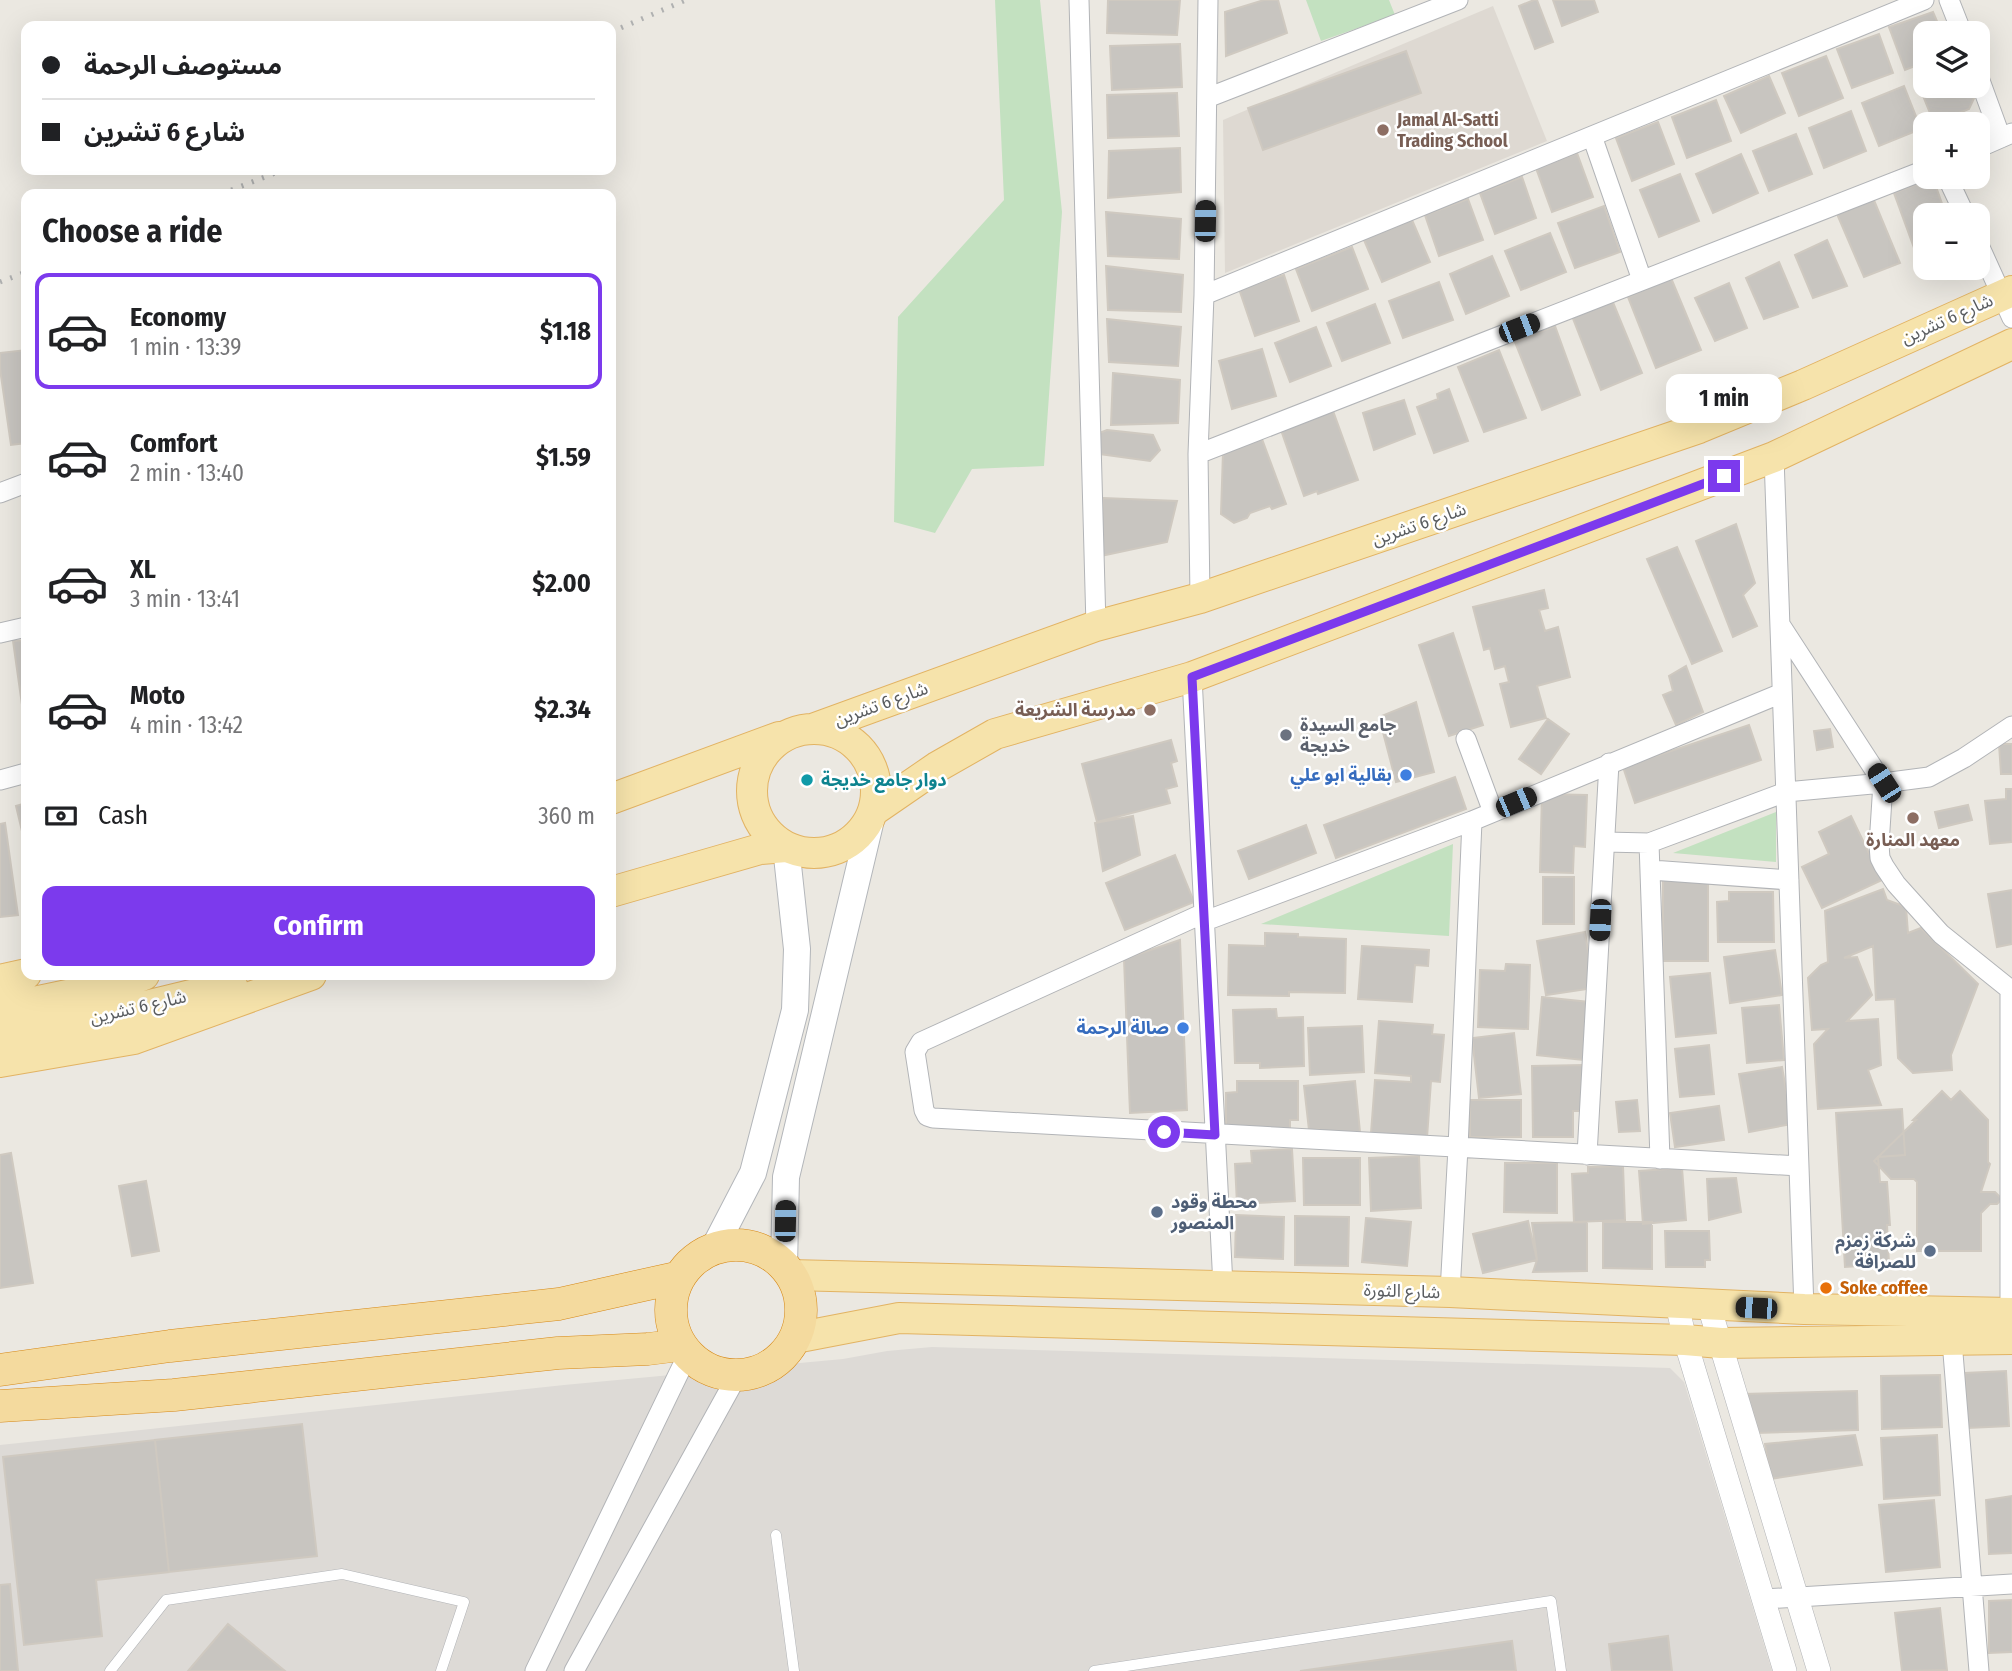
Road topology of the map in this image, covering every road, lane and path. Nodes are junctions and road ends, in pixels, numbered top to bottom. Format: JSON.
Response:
{"nodes":[{"id":1,"x":1079,"y":0,"type":"edge"},
{"id":2,"x":1208,"y":0,"type":"edge"},
{"id":3,"x":1458,"y":0,"type":"edge"},
{"id":4,"x":1924,"y":0,"type":"edge"},
{"id":5,"x":1949,"y":0,"type":"edge"},
{"id":6,"x":1957,"y":21,"type":"edge"},
{"id":7,"x":1207,"y":98,"type":"junction"},
{"id":8,"x":1989,"y":98,"type":"edge"},
{"id":9,"x":2007,"y":135,"type":"edge"},
{"id":10,"x":1592,"y":136,"type":"junction"},
{"id":11,"x":1990,"y":143,"type":"edge"},
{"id":12,"x":1913,"y":175,"type":"edge"},
{"id":13,"x":1990,"y":267,"type":"edge"},
{"id":14,"x":1642,"y":280,"type":"junction"},
{"id":15,"x":1204,"y":295,"type":"junction"},
{"id":16,"x":2008,"y":302,"type":"edge"},
{"id":17,"x":2012,"y":344,"type":"edge"},
{"id":18,"x":1198,"y":454,"type":"junction"},
{"id":19,"x":1774,"y":457,"type":"junction"},
{"id":20,"x":21,"y":484,"type":"edge"},
{"id":21,"x":0,"y":493,"type":"edge"},
{"id":22,"x":1200,"y":598,"type":"junction"},
{"id":23,"x":1780,"y":624,"type":"junction"},
{"id":24,"x":1096,"y":626,"type":"junction"},
{"id":25,"x":21,"y":628,"type":"edge"},
{"id":26,"x":0,"y":633,"type":"edge"},
{"id":27,"x":1192,"y":677,"type":"junction"},
{"id":28,"x":1782,"y":693,"type":"junction"},
{"id":29,"x":2012,"y":726,"type":"edge"},
{"id":30,"x":815,"y":728,"type":"junction"},
{"id":31,"x":783,"y":736,"type":"junction"},
{"id":32,"x":1466,"y":739,"type":"dead end"},
{"id":33,"x":1609,"y":763,"type":"junction"},
{"id":34,"x":21,"y":774,"type":"edge"},
{"id":35,"x":0,"y":780,"type":"edge"},
{"id":36,"x":1884,"y":783,"type":"junction"},
{"id":37,"x":1786,"y":792,"type":"junction"},
{"id":38,"x":616,"y":797,"type":"edge"},
{"id":39,"x":873,"y":811,"type":"junction"},
{"id":40,"x":1493,"y":812,"type":"junction"},
{"id":41,"x":1472,"y":821,"type":"junction"},
{"id":42,"x":1605,"y":842,"type":"junction"},
{"id":43,"x":1649,"y":843,"type":"junction"},
{"id":44,"x":786,"y":847,"type":"junction"},
{"id":45,"x":1651,"y":870,"type":"junction"},
{"id":46,"x":1789,"y":880,"type":"junction"},
{"id":47,"x":616,"y":891,"type":"edge"},
{"id":48,"x":1204,"y":917,"type":"junction"},
{"id":49,"x":21,"y":975,"type":"edge"},
{"id":50,"x":0,"y":980,"type":"edge"},
{"id":51,"x":228,"y":980,"type":"edge"},
{"id":52,"x":297,"y":980,"type":"edge"},
{"id":53,"x":131,"y":990,"type":"edge"},
{"id":54,"x":2011,"y":991,"type":"edge"},
{"id":55,"x":0,"y":1009,"type":"edge"},
{"id":56,"x":0,"y":1036,"type":"edge"},
{"id":57,"x":0,"y":1062,"type":"edge"},
{"id":58,"x":1215,"y":1135,"type":"junction"},
{"id":59,"x":1458,"y":1148,"type":"junction"},
{"id":60,"x":1587,"y":1155,"type":"junction"},
{"id":61,"x":1660,"y":1159,"type":"junction"},
{"id":62,"x":1799,"y":1166,"type":"junction"},
{"id":63,"x":713,"y":1250,"type":"junction"},
{"id":64,"x":787,"y":1271,"type":"junction"},
{"id":65,"x":680,"y":1277,"type":"junction"},
{"id":66,"x":1223,"y":1286,"type":"junction"},
{"id":67,"x":1450,"y":1293,"type":"junction"},
{"id":68,"x":1677,"y":1304,"type":"junction"},
{"id":69,"x":1709,"y":1306,"type":"junction"},
{"id":70,"x":1804,"y":1309,"type":"junction"},
{"id":71,"x":2011,"y":1322,"type":"edge"},
{"id":72,"x":795,"y":1338,"type":"junction"},
{"id":73,"x":1685,"y":1340,"type":"junction"},
{"id":74,"x":1952,"y":1341,"type":"junction"},
{"id":75,"x":1721,"y":1343,"type":"junction"},
{"id":76,"x":170,"y":1346,"type":"junction"},
{"id":77,"x":0,"y":1348,"type":"edge"},
{"id":78,"x":684,"y":1349,"type":"junction"},
{"id":79,"x":0,"y":1370,"type":"edge"},
{"id":80,"x":737,"y":1376,"type":"junction"},
{"id":81,"x":174,"y":1395,"type":"junction"},
{"id":82,"x":0,"y":1406,"type":"edge"},
{"id":83,"x":0,"y":1426,"type":"edge"},
{"id":84,"x":776,"y":1535,"type":"dead end"},
{"id":85,"x":2012,"y":1584,"type":"edge"},
{"id":86,"x":1972,"y":1587,"type":"junction"},
{"id":87,"x":1797,"y":1596,"type":"junction"},
{"id":88,"x":1764,"y":1599,"type":"junction"},
{"id":89,"x":110,"y":1671,"type":"edge"},
{"id":90,"x":442,"y":1671,"type":"edge"},
{"id":91,"x":535,"y":1671,"type":"edge"},
{"id":92,"x":574,"y":1671,"type":"edge"},
{"id":93,"x":794,"y":1671,"type":"edge"},
{"id":94,"x":1094,"y":1671,"type":"edge"},
{"id":95,"x":1561,"y":1671,"type":"edge"},
{"id":96,"x":1785,"y":1671,"type":"edge"},
{"id":97,"x":1819,"y":1671,"type":"edge"},
{"id":98,"x":1979,"y":1671,"type":"edge"}],
"edges":[{"from":1,"to":24,"type":"street"},
{"from":2,"to":7,"type":"street"},
{"from":3,"to":7,"type":"street"},
{"from":4,"to":10,"type":"street"},
{"from":5,"to":6,"type":"street"},
{"from":7,"to":15,"type":"street"},
{"from":8,"to":9,"type":"street"},
{"from":9,"to":11,"type":"street"},
{"from":10,"to":14,"type":"street"},
{"from":10,"to":15,"type":"street"},
{"from":12,"to":14,"type":"street"},
{"from":13,"to":16,"type":"street"},
{"from":14,"to":18,"type":"street"},
{"from":15,"to":18,"type":"street"},
{"from":16,"to":22,"type":"main road","name":"شارع 6 تشرين"},
{"from":17,"to":19,"type":"main road"},
{"from":18,"to":22,"type":"street"},
{"from":19,"to":23,"type":"street"},
{"from":19,"to":27,"type":"main road"},
{"from":20,"to":21,"type":"street"},
{"from":22,"to":24,"type":"main road","name":"شارع 6 تشرين"},
{"from":23,"to":28,"type":"street"},
{"from":23,"to":36,"type":"street"},
{"from":24,"to":30,"type":"main road","name":"شارع 6 تشرين"},
{"from":25,"to":26,"type":"street"},
{"from":27,"to":39,"type":"main road"},
{"from":27,"to":48,"type":"street"},
{"from":28,"to":33,"type":"street"},
{"from":28,"to":37,"type":"street"},
{"from":29,"to":36,"type":"street"},
{"from":30,"to":31,"type":"main road"},
{"from":30,"to":39,"type":"main road"},
{"from":31,"to":38,"type":"main road"},
{"from":31,"to":44,"type":"main road"},
{"from":32,"to":40,"type":"street"},
{"from":33,"to":40,"type":"street"},
{"from":33,"to":42,"type":"street"},
{"from":34,"to":35,"type":"street"},
{"from":36,"to":37,"type":"street"},
{"from":36,"to":54,"type":"street"},
{"from":37,"to":43,"type":"street"},
{"from":37,"to":46,"type":"street"},
{"from":39,"to":44,"type":"main road"},
{"from":39,"to":64,"type":"main road"},
{"from":40,"to":41,"type":"street"},
{"from":41,"to":48,"type":"street"},
{"from":41,"to":59,"type":"street"},
{"from":42,"to":43,"type":"street"},
{"from":42,"to":60,"type":"street"},
{"from":43,"to":45,"type":"street"},
{"from":44,"to":47,"type":"main road"},
{"from":44,"to":63,"type":"main road"},
{"from":45,"to":46,"type":"street"},
{"from":45,"to":61,"type":"street"},
{"from":46,"to":62,"type":"street"},
{"from":48,"to":58,"type":"street"},
{"from":48,"to":58,"type":"street"},
{"from":49,"to":50,"type":"main road"},
{"from":51,"to":53,"type":"main road","name":"شارع 6 تشرين"},
{"from":52,"to":57,"type":"main road"},
{"from":53,"to":55,"type":"main road","name":"شارع 6 تشرين"},
{"from":53,"to":56,"type":"main road","name":"شارع 6 تشرين"},
{"from":54,"to":71,"type":"street"},
{"from":58,"to":59,"type":"street"},
{"from":58,"to":66,"type":"street"},
{"from":59,"to":60,"type":"street"},
{"from":59,"to":67,"type":"street"},
{"from":60,"to":61,"type":"street"},
{"from":61,"to":62,"type":"street"},
{"from":62,"to":70,"type":"street"},
{"from":63,"to":64,"type":"highway"},
{"from":63,"to":65,"type":"highway"},
{"from":64,"to":66,"type":"main road","name":"شارع الثورة"},
{"from":64,"to":72,"type":"highway"},
{"from":65,"to":76,"type":"highway"},
{"from":65,"to":78,"type":"highway"},
{"from":66,"to":67,"type":"main road","name":"شارع الثورة"},
{"from":67,"to":68,"type":"main road","name":"شارع الثورة"},
{"from":68,"to":69,"type":"main road","name":"شارع الثورة"},
{"from":68,"to":73,"type":"street"},
{"from":69,"to":70,"type":"main road","name":"شارع الثورة"},
{"from":69,"to":75,"type":"street"},
{"from":70,"to":71,"type":"main road","name":"شارع الثورة"},
{"from":71,"to":74,"type":"main road"},
{"from":72,"to":73,"type":"main road"},
{"from":72,"to":80,"type":"highway"},
{"from":73,"to":75,"type":"main road"},
{"from":73,"to":88,"type":"street"},
{"from":74,"to":75,"type":"main road"},
{"from":74,"to":86,"type":"street"},
{"from":75,"to":87,"type":"street"},
{"from":76,"to":77,"type":"highway"},
{"from":76,"to":79,"type":"highway"},
{"from":78,"to":80,"type":"highway"},
{"from":78,"to":81,"type":"highway"},
{"from":78,"to":91,"type":"street"},
{"from":80,"to":92,"type":"street"},
{"from":81,"to":82,"type":"highway"},
{"from":81,"to":83,"type":"highway"},
{"from":84,"to":93,"type":"lane"},
{"from":85,"to":86,"type":"street"},
{"from":86,"to":87,"type":"street"},
{"from":86,"to":98,"type":"street"},
{"from":87,"to":88,"type":"street"},
{"from":87,"to":97,"type":"street"},
{"from":88,"to":96,"type":"street"},
{"from":89,"to":90,"type":"lane"},
{"from":94,"to":95,"type":"lane"}]}
